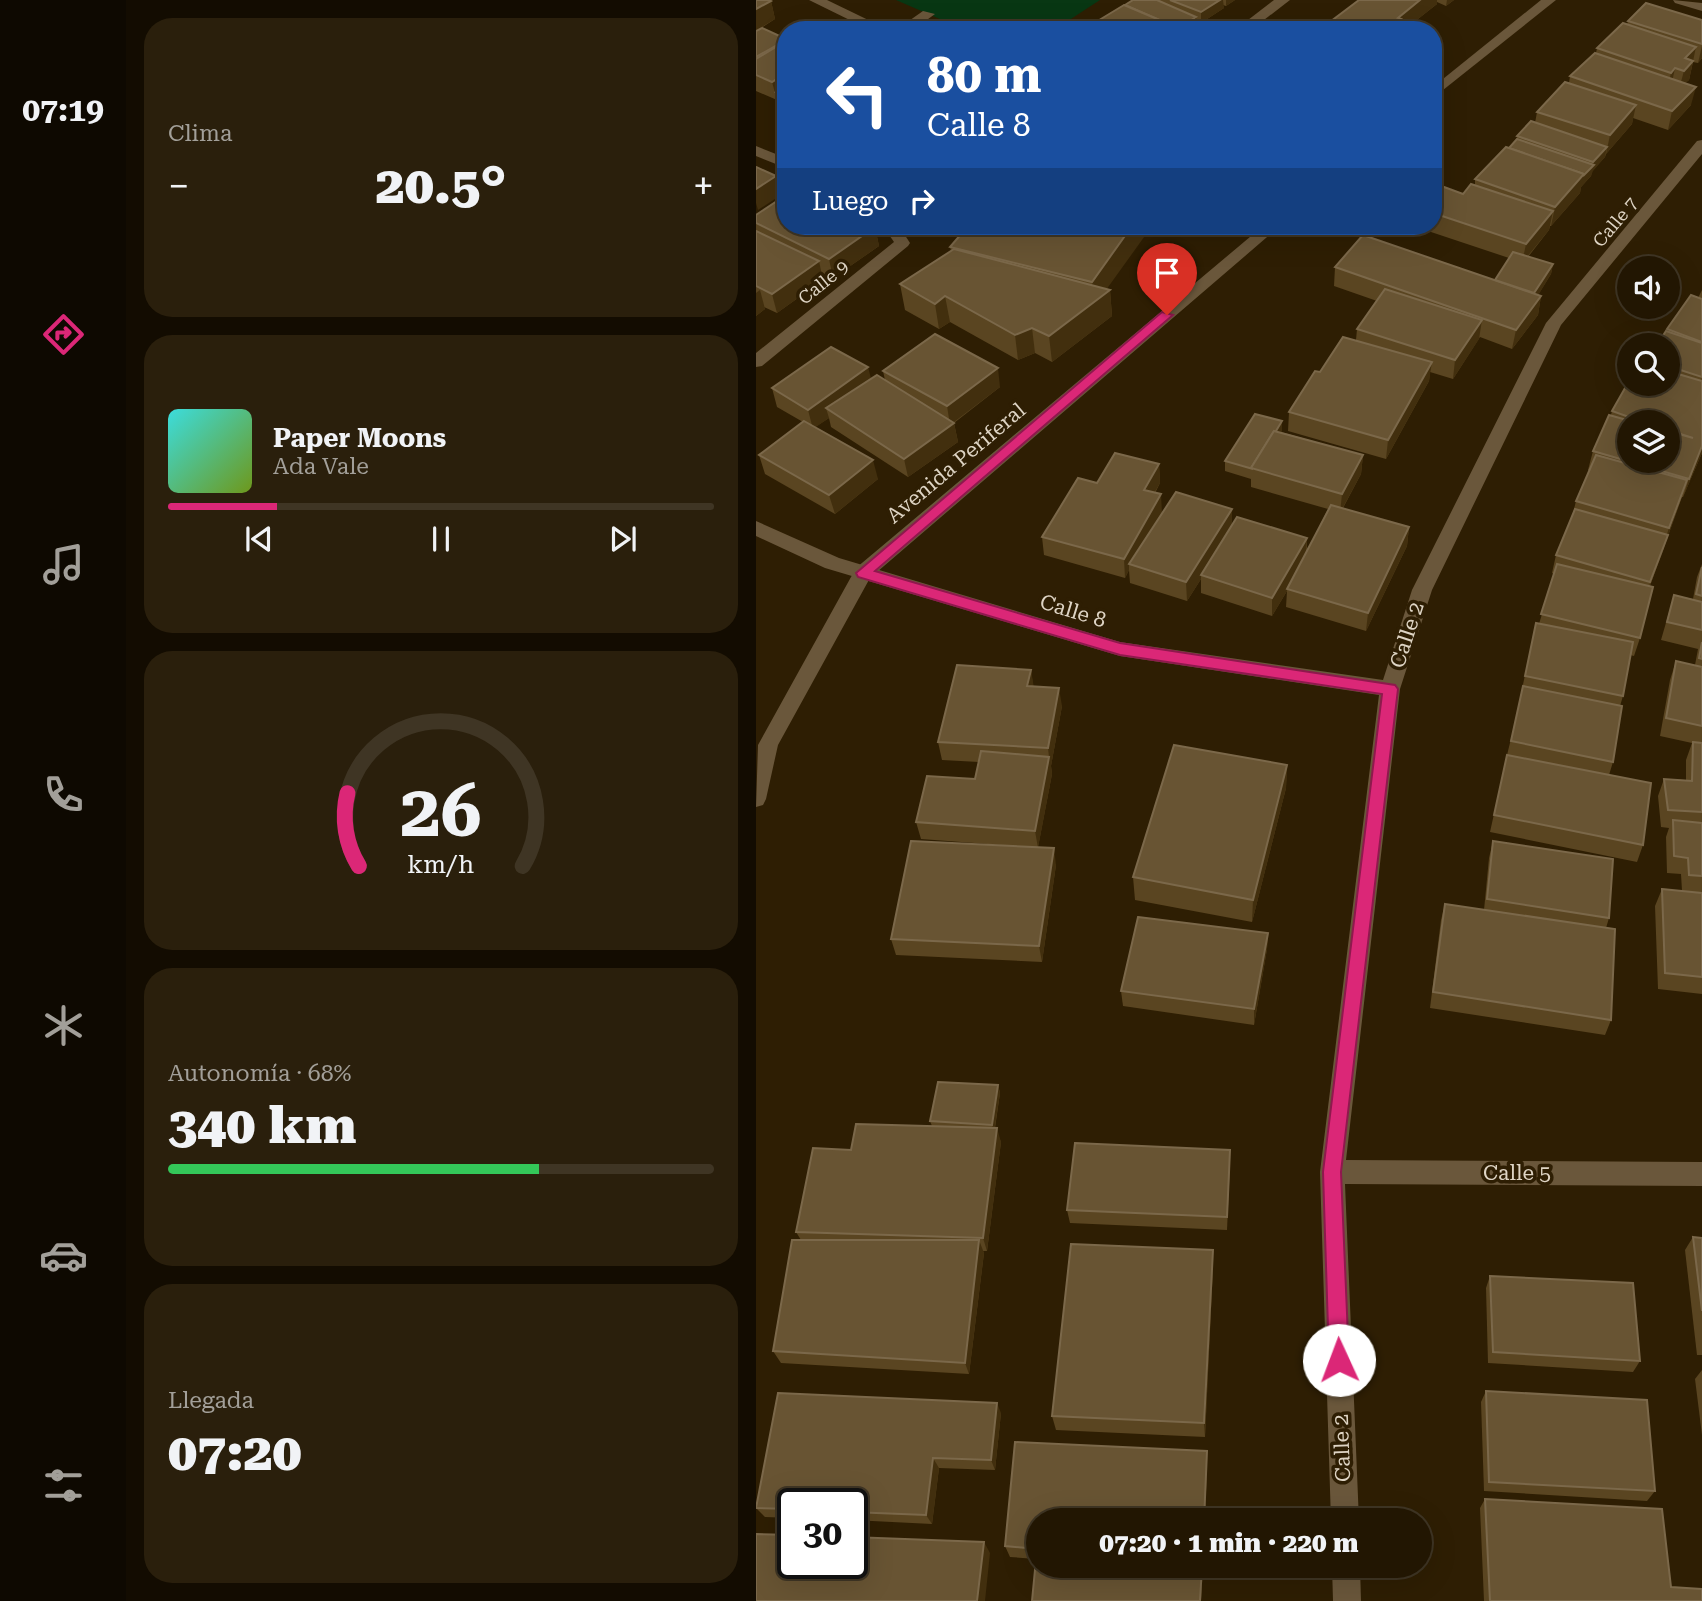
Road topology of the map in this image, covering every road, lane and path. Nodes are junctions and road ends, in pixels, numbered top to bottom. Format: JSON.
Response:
{"nodes":[{"id":1,"x":1283,"y":0,"type":"edge"},
{"id":2,"x":1549,"y":0,"type":"edge"},
{"id":3,"x":1680,"y":0,"type":"edge"},
{"id":4,"x":820,"y":1,"type":"edge"},
{"id":5,"x":1702,"y":7,"type":"edge"},
{"id":6,"x":928,"y":14,"type":"dead end"},
{"id":7,"x":863,"y":21,"type":"edge"},
{"id":8,"x":917,"y":21,"type":"edge"},
{"id":9,"x":1254,"y":21,"type":"edge"},
{"id":10,"x":1442,"y":87,"type":"edge"},
{"id":11,"x":1702,"y":144,"type":"edge"},
{"id":12,"x":756,"y":150,"type":"edge"},
{"id":13,"x":777,"y":160,"type":"edge"},
{"id":14,"x":897,"y":235,"type":"edge"},
{"id":15,"x":1261,"y":235,"type":"edge"},
{"id":16,"x":1555,"y":323,"type":"joint"},
{"id":17,"x":756,"y":362,"type":"edge"},
{"id":18,"x":756,"y":528,"type":"edge"},
{"id":19,"x":863,"y":573,"type":"junction"},
{"id":20,"x":1390,"y":689,"type":"junction"},
{"id":21,"x":756,"y":799,"type":"edge"},
{"id":22,"x":1332,"y":1172,"type":"junction"},
{"id":23,"x":1702,"y":1174,"type":"edge"},
{"id":24,"x":1345,"y":1508,"type":"edge"},
{"id":25,"x":1347,"y":1578,"type":"edge"},
{"id":26,"x":1348,"y":1601,"type":"edge"}],
"edges":[{"from":1,"to":9,"type":"street"},
{"from":2,"to":10,"type":"street"},
{"from":3,"to":5,"type":"street"},
{"from":4,"to":7,"type":"street"},
{"from":6,"to":8,"type":"street"},
{"from":11,"to":16,"type":"street","name":"Calle 7"},
{"from":12,"to":13,"type":"street"},
{"from":14,"to":17,"type":"street","name":"Calle 9"},
{"from":15,"to":19,"type":"street","name":"Avenida Periferal"},
{"from":16,"to":20,"type":"street","name":"Calle 2"},
{"from":18,"to":19,"type":"street","name":"Calle 8"},
{"from":19,"to":20,"type":"street","name":"Calle 8"},
{"from":19,"to":21,"type":"street","name":"Avenida Periferal"},
{"from":20,"to":22,"type":"street","name":"Calle 2"},
{"from":22,"to":23,"type":"street","name":"Calle 5"},
{"from":22,"to":24,"type":"street","name":"Calle 2"},
{"from":25,"to":26,"type":"street"}]}
